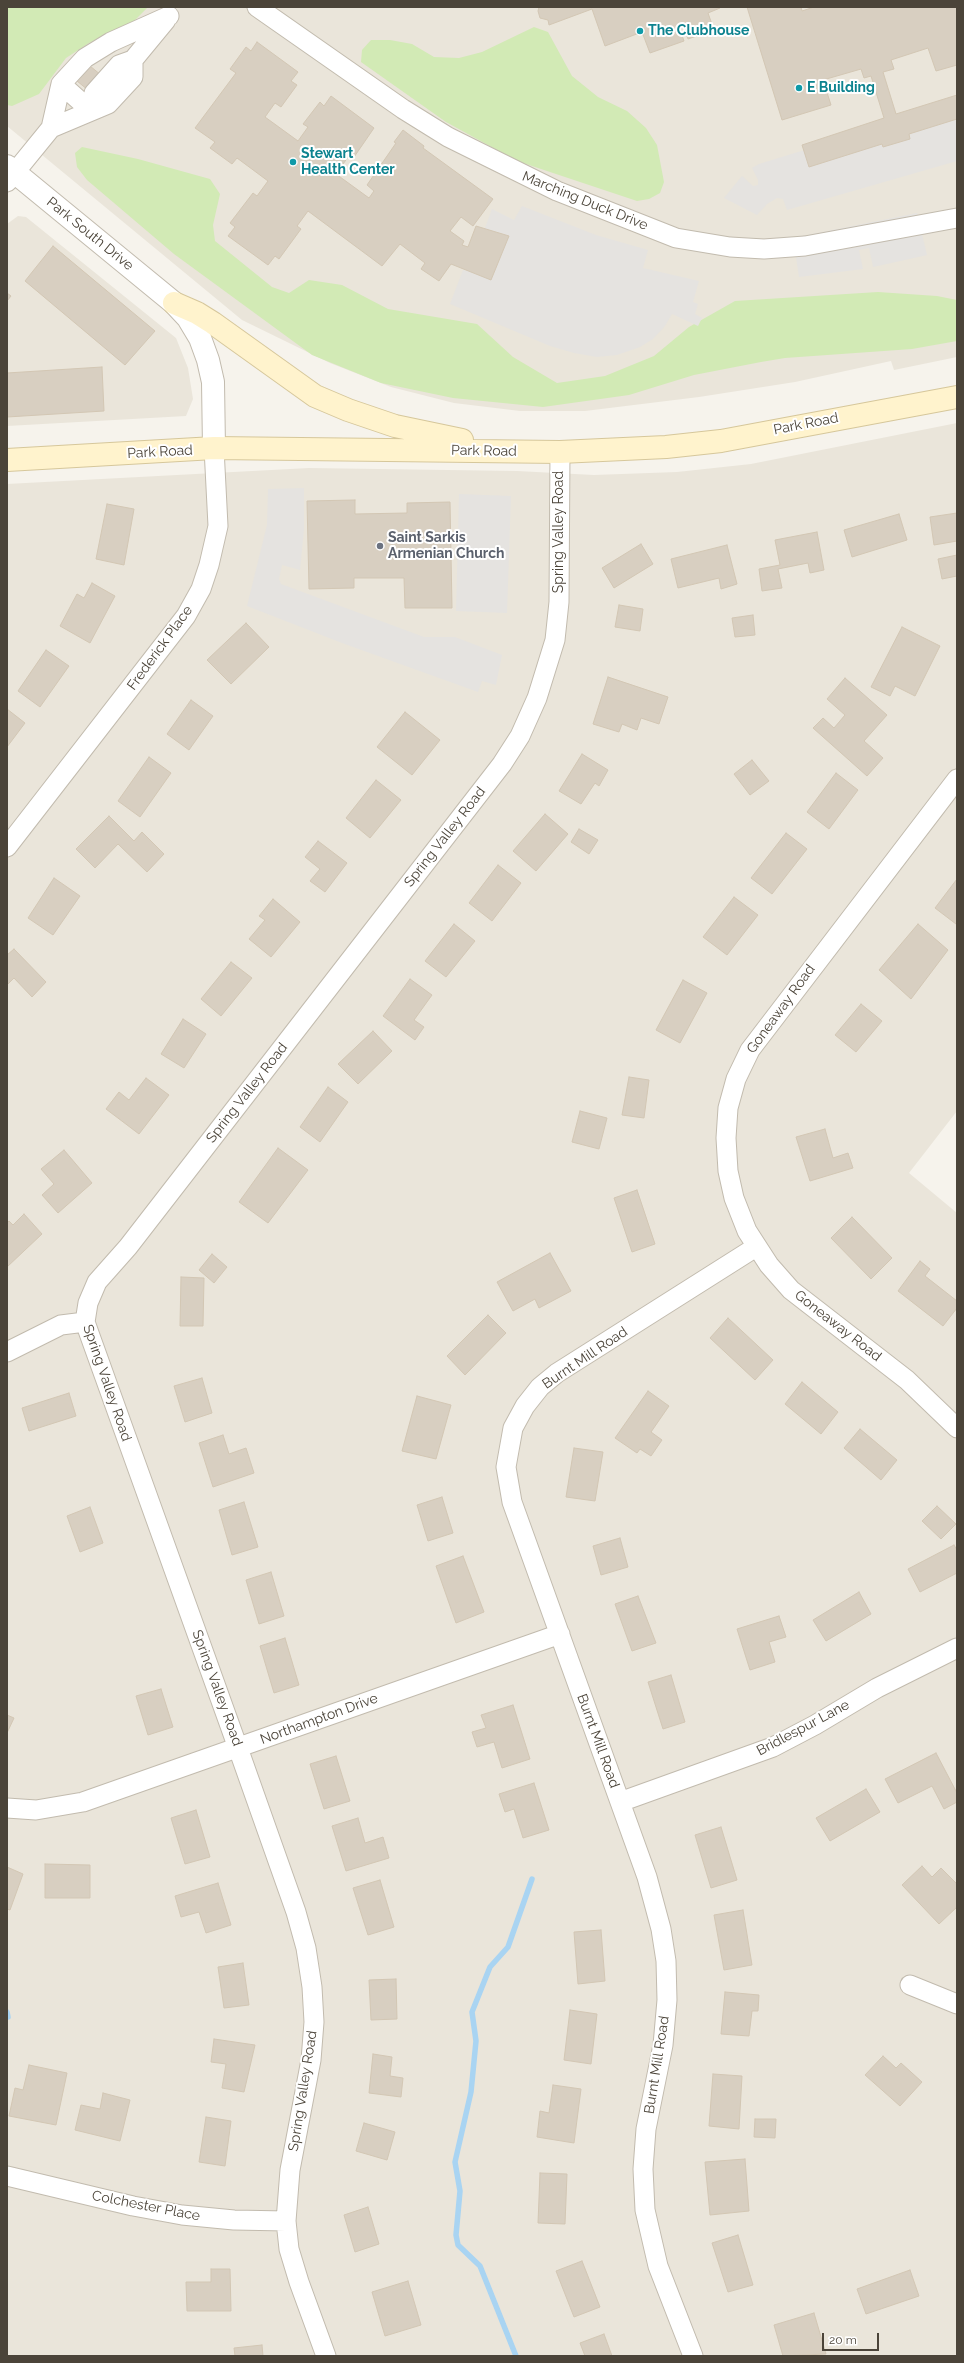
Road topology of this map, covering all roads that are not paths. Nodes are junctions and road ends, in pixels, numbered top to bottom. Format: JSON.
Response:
{"nodes":[{"id":1,"x":257,"y":7,"type":"edge"},
{"id":2,"x":174,"y":11,"type":"edge"},
{"id":3,"x":61,"y":84,"type":"junction"},
{"id":4,"x":91,"y":111,"type":"junction"},
{"id":5,"x":51,"y":128,"type":"junction"},
{"id":6,"x":10,"y":173,"type":"edge"},
{"id":7,"x":957,"y":218,"type":"edge"},
{"id":8,"x":174,"y":303,"type":"junction"},
{"id":9,"x":957,"y":397,"type":"edge"},
{"id":10,"x":214,"y":448,"type":"junction"},
{"id":11,"x":520,"y":452,"type":"junction"},
{"id":12,"x":560,"y":452,"type":"junction"},
{"id":13,"x":7,"y":460,"type":"edge"},
{"id":14,"x":957,"y":779,"type":"edge"},
{"id":15,"x":7,"y":847,"type":"edge"},
{"id":16,"x":756,"y":1247,"type":"junction"},
{"id":17,"x":85,"y":1322,"type":"junction"},
{"id":18,"x":7,"y":1352,"type":"edge"},
{"id":19,"x":957,"y":1428,"type":"edge"},
{"id":20,"x":560,"y":1634,"type":"junction"},
{"id":21,"x":957,"y":1648,"type":"edge"},
{"id":22,"x":238,"y":1748,"type":"junction"},
{"id":23,"x":620,"y":1802,"type":"junction"},
{"id":24,"x":7,"y":1808,"type":"edge"},
{"id":25,"x":910,"y":1984,"type":"dead end"},
{"id":26,"x":957,"y":2004,"type":"edge"},
{"id":27,"x":7,"y":2176,"type":"edge"},
{"id":28,"x":286,"y":2221,"type":"junction"},
{"id":29,"x":326,"y":2356,"type":"edge"},
{"id":30,"x":693,"y":2356,"type":"edge"}],
"edges":[{"from":1,"to":7,"type":"street","name":"Marching Duck Drive"},
{"from":2,"to":3,"type":"street"},
{"from":2,"to":4,"type":"street"},
{"from":3,"to":4,"type":"street"},
{"from":3,"to":5,"type":"street"},
{"from":4,"to":5,"type":"street"},
{"from":5,"to":6,"type":"street"},
{"from":6,"to":8,"type":"street","name":"Park South Drive"},
{"from":8,"to":10,"type":"street","name":"Frederick Place"},
{"from":8,"to":11,"type":"main road"},
{"from":9,"to":12,"type":"main road","name":"Park Road"},
{"from":10,"to":11,"type":"main road","name":"Park Road"},
{"from":10,"to":13,"type":"main road","name":"Park Road"},
{"from":10,"to":15,"type":"street","name":"Frederick Place"},
{"from":11,"to":12,"type":"main road","name":"Park Road"},
{"from":12,"to":17,"type":"street","name":"Spring Valley Road"},
{"from":14,"to":16,"type":"street","name":"Goneaway Road"},
{"from":16,"to":19,"type":"street","name":"Goneaway Road"},
{"from":16,"to":20,"type":"street","name":"Burnt Mill Road"},
{"from":17,"to":18,"type":"street"},
{"from":17,"to":22,"type":"street","name":"Spring Valley Road"},
{"from":20,"to":22,"type":"street","name":"Northampton Drive"},
{"from":20,"to":23,"type":"street","name":"Burnt Mill Road"},
{"from":21,"to":23,"type":"street","name":"Bridlespur Lane"},
{"from":22,"to":24,"type":"street","name":"Northampton Drive"},
{"from":22,"to":28,"type":"street","name":"Spring Valley Road"},
{"from":23,"to":30,"type":"street","name":"Burnt Mill Road"},
{"from":25,"to":26,"type":"street"},
{"from":27,"to":28,"type":"street","name":"Colchester Place"},
{"from":28,"to":29,"type":"street","name":"Spring Valley Road"}]}
